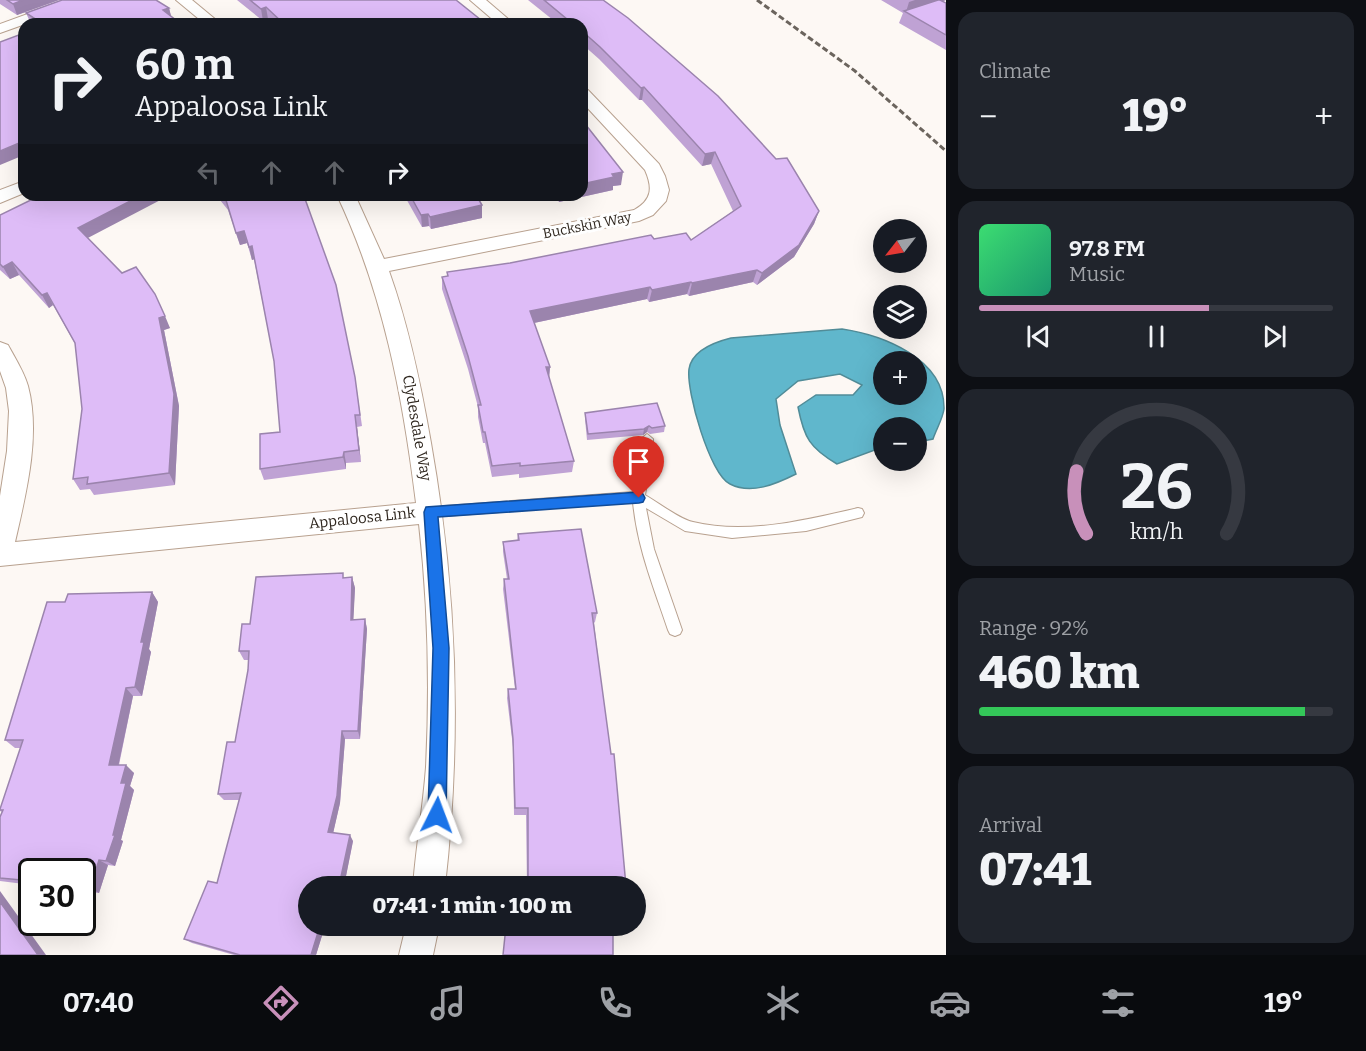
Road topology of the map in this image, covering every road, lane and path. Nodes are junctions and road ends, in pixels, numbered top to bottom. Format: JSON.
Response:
{"nodes":[{"id":1,"x":79,"y":0,"type":"edge"},
{"id":2,"x":183,"y":0,"type":"edge"},
{"id":3,"x":477,"y":0,"type":"edge"},
{"id":4,"x":30,"y":18,"type":"edge"},
{"id":5,"x":206,"y":18,"type":"edge"},
{"id":6,"x":500,"y":18,"type":"edge"},
{"id":7,"x":18,"y":22,"type":"edge"},
{"id":8,"x":0,"y":29,"type":"edge"},
{"id":9,"x":588,"y":99,"type":"edge"},
{"id":10,"x":18,"y":189,"type":"edge"},
{"id":11,"x":0,"y":197,"type":"edge"},
{"id":12,"x":349,"y":201,"type":"edge"},
{"id":13,"x":377,"y":267,"type":"junction"},
{"id":14,"x":0,"y":350,"type":"edge"},
{"id":15,"x":647,"y":440,"type":"dead end"},
{"id":16,"x":639,"y":498,"type":"junction"},
{"id":17,"x":431,"y":512,"type":"junction"},
{"id":18,"x":858,"y":513,"type":"dead end"},
{"id":19,"x":0,"y":554,"type":"edge"},
{"id":20,"x":675,"y":630,"type":"dead end"},
{"id":21,"x":430,"y":876,"type":"edge"},
{"id":22,"x":421,"y":936,"type":"edge"},
{"id":23,"x":416,"y":955,"type":"edge"}],
"edges":[{"from":1,"to":4,"type":"street"},
{"from":2,"to":5,"type":"street"},
{"from":3,"to":6,"type":"street"},
{"from":7,"to":8,"type":"street"},
{"from":9,"to":13,"type":"street","name":"Buckskin Way"},
{"from":10,"to":11,"type":"street"},
{"from":12,"to":13,"type":"street","name":"Clydesdale Way"},
{"from":13,"to":17,"type":"street","name":"Clydesdale Way"},
{"from":14,"to":19,"type":"street"},
{"from":15,"to":16,"type":"lane"},
{"from":16,"to":17,"type":"lane","name":"Appaloosa Link"},
{"from":16,"to":18,"type":"lane"},
{"from":16,"to":20,"type":"lane"},
{"from":17,"to":19,"type":"street","name":"Appaloosa Link"},
{"from":17,"to":21,"type":"street","name":"Clydesdale Way"},
{"from":22,"to":23,"type":"street"}]}
